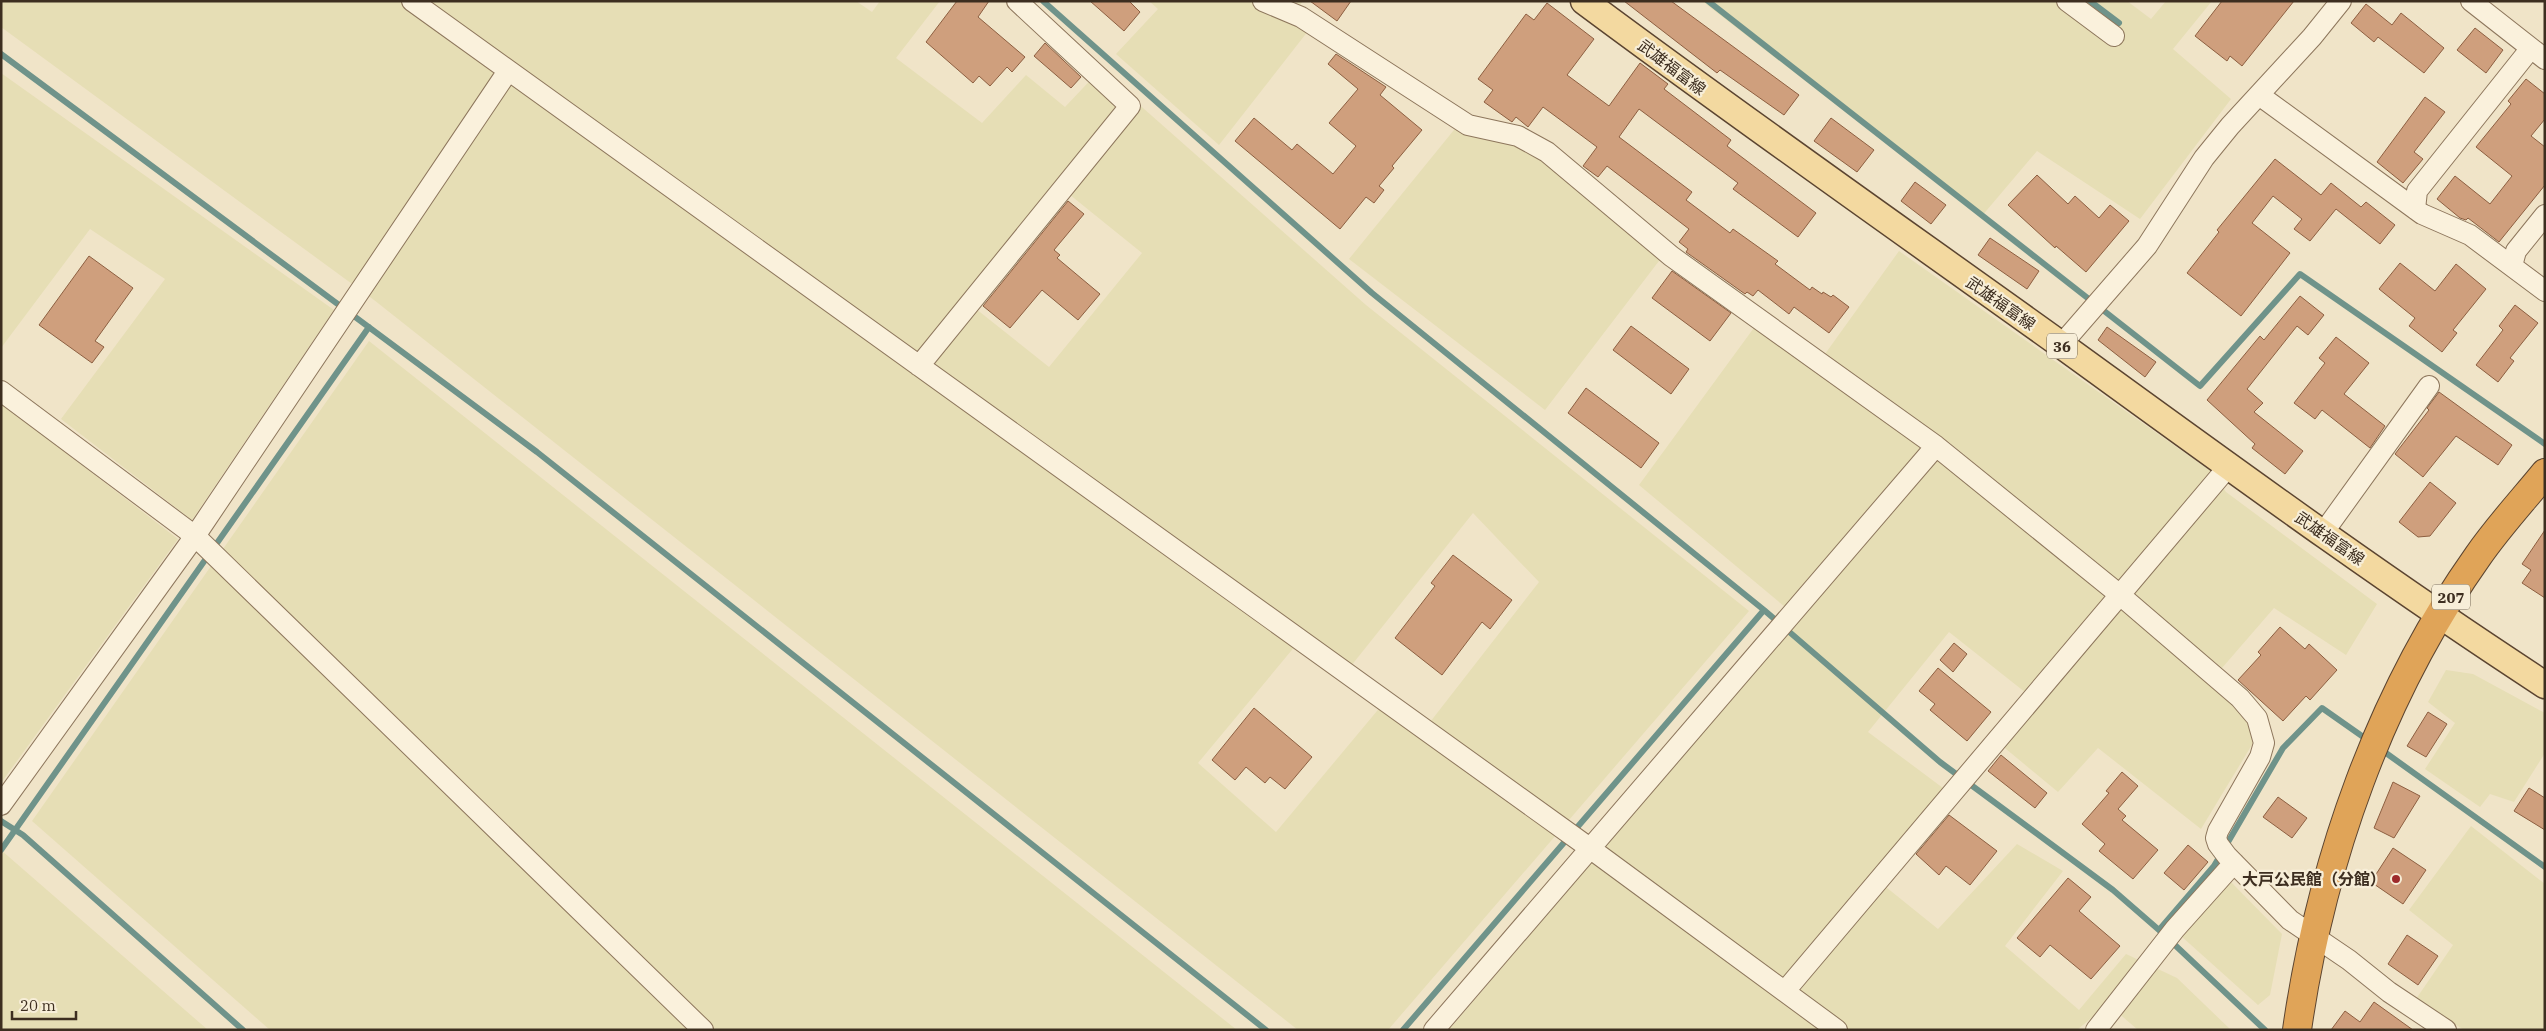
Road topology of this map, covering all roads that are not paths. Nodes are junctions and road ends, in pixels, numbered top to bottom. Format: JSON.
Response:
{"nodes":[{"id":1,"x":412,"y":1,"type":"edge"},
{"id":2,"x":1017,"y":1,"type":"edge"},
{"id":3,"x":1263,"y":1,"type":"edge"},
{"id":4,"x":1584,"y":1,"type":"edge"},
{"id":5,"x":2067,"y":1,"type":"edge"},
{"id":6,"x":2341,"y":1,"type":"edge"},
{"id":7,"x":2471,"y":1,"type":"edge"},
{"id":8,"x":2114,"y":36,"type":"dead end"},
{"id":9,"x":2538,"y":53,"type":"edge"},
{"id":10,"x":508,"y":71,"type":"junction"},
{"id":11,"x":2259,"y":95,"type":"junction"},
{"id":12,"x":2414,"y":209,"type":"junction"},
{"id":13,"x":2545,"y":216,"type":"edge"},
{"id":14,"x":2512,"y":266,"type":"junction"},
{"id":15,"x":2545,"y":290,"type":"edge"},
{"id":16,"x":2061,"y":345,"type":"junction"},
{"id":17,"x":919,"y":366,"type":"junction"},
{"id":18,"x":2429,"y":386,"type":"dead end"},
{"id":19,"x":1,"y":391,"type":"edge"},
{"id":20,"x":1936,"y":446,"type":"junction"},
{"id":21,"x":2228,"y":467,"type":"junction"},
{"id":22,"x":2545,"y":473,"type":"edge"},
{"id":23,"x":2324,"y":533,"type":"junction"},
{"id":24,"x":207,"y":547,"type":"junction"},
{"id":25,"x":2120,"y":595,"type":"junction"},
{"id":26,"x":2439,"y":616,"type":"junction"},
{"id":27,"x":2545,"y":685,"type":"edge"},
{"id":28,"x":1,"y":805,"type":"edge"},
{"id":29,"x":1577,"y":839,"type":"junction"},
{"id":30,"x":2226,"y":854,"type":"junction"},
{"id":31,"x":2314,"y":937,"type":"junction"},
{"id":32,"x":1785,"y":991,"type":"junction"},
{"id":33,"x":2297,"y":1029,"type":"edge"},
{"id":34,"x":703,"y":1030,"type":"edge"},
{"id":35,"x":1434,"y":1030,"type":"edge"},
{"id":36,"x":1837,"y":1030,"type":"edge"},
{"id":37,"x":2096,"y":1030,"type":"edge"},
{"id":38,"x":2446,"y":1030,"type":"edge"}],
"edges":[{"from":1,"to":10,"type":"street"},
{"from":2,"to":17,"type":"street"},
{"from":3,"to":20,"type":"street"},
{"from":4,"to":16,"type":"main road","name":"武雄福富線","number":"36"},
{"from":5,"to":8,"type":"street"},
{"from":6,"to":11,"type":"street"},
{"from":7,"to":9,"type":"street"},
{"from":9,"to":12,"type":"street"},
{"from":10,"to":17,"type":"street"},
{"from":10,"to":24,"type":"street"},
{"from":11,"to":12,"type":"street"},
{"from":11,"to":16,"type":"street"},
{"from":12,"to":14,"type":"street"},
{"from":13,"to":14,"type":"street"},
{"from":14,"to":15,"type":"street"},
{"from":16,"to":21,"type":"main road","name":"武雄福富線","number":"36"},
{"from":17,"to":29,"type":"street"},
{"from":18,"to":23,"type":"street"},
{"from":19,"to":24,"type":"street"},
{"from":20,"to":25,"type":"street"},
{"from":20,"to":29,"type":"street"},
{"from":21,"to":23,"type":"main road","name":"武雄福富線","number":"36"},
{"from":21,"to":25,"type":"street"},
{"from":22,"to":26,"type":"highway","number":"207"},
{"from":23,"to":26,"type":"main road","name":"武雄福富線","number":"36"},
{"from":24,"to":28,"type":"street"},
{"from":24,"to":34,"type":"street"},
{"from":25,"to":30,"type":"street"},
{"from":25,"to":32,"type":"street"},
{"from":26,"to":27,"type":"main road","name":"武雄福富線","number":"36"},
{"from":26,"to":31,"type":"highway","number":"207"},
{"from":29,"to":32,"type":"street"},
{"from":29,"to":35,"type":"street"},
{"from":30,"to":31,"type":"street"},
{"from":30,"to":37,"type":"street"},
{"from":31,"to":33,"type":"highway","number":"207"},
{"from":31,"to":38,"type":"street"},
{"from":32,"to":36,"type":"street"}]}
